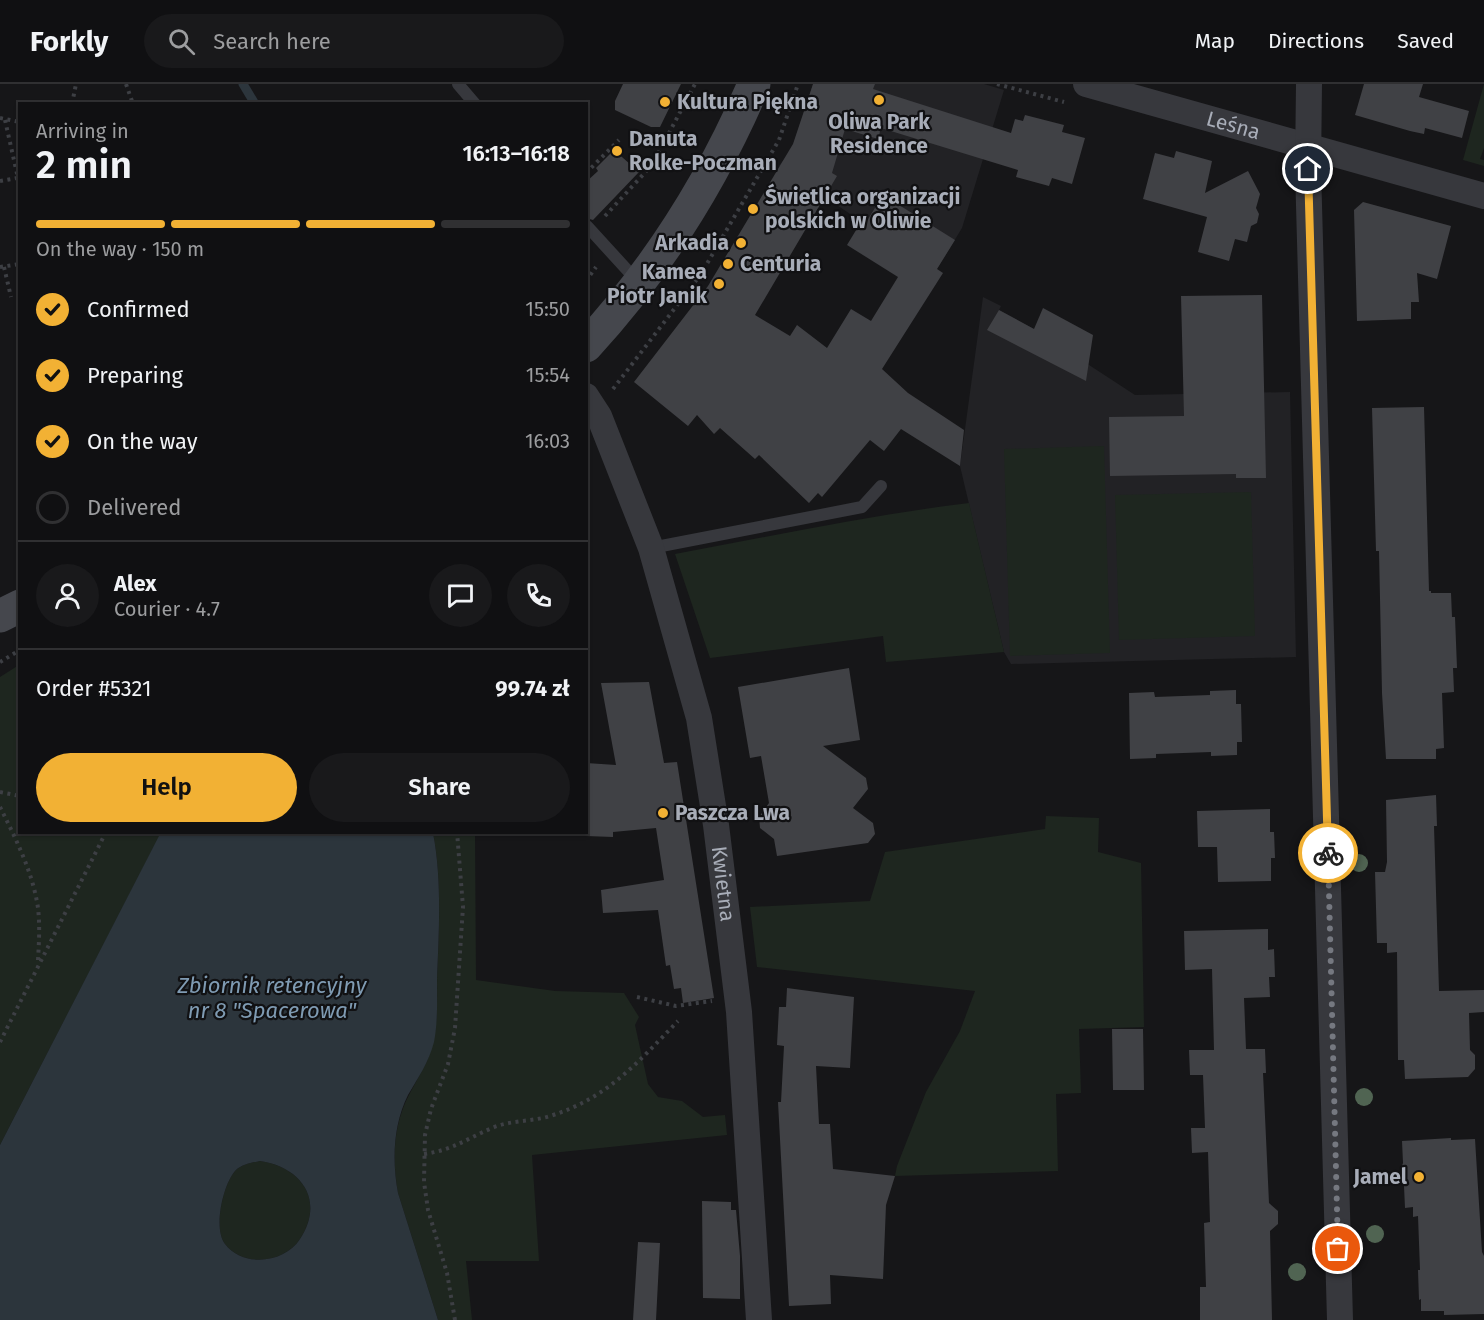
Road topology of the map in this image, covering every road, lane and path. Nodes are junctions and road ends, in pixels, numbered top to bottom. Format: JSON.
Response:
{"nodes":[{"id":1,"x":76,"y":84,"type":"edge"},
{"id":2,"x":126,"y":84,"type":"edge"},
{"id":3,"x":458,"y":84,"type":"edge"},
{"id":4,"x":695,"y":84,"type":"edge"},
{"id":5,"x":754,"y":84,"type":"edge"},
{"id":6,"x":798,"y":84,"type":"edge"},
{"id":7,"x":1086,"y":84,"type":"edge"},
{"id":8,"x":1309,"y":84,"type":"edge"},
{"id":9,"x":72,"y":102,"type":"edge"},
{"id":10,"x":132,"y":102,"type":"edge"},
{"id":11,"x":473,"y":102,"type":"edge"},
{"id":12,"x":3,"y":119,"type":"edge"},
{"id":13,"x":18,"y":122,"type":"edge"},
{"id":14,"x":619,"y":140,"type":"dead end"},
{"id":15,"x":1310,"y":147,"type":"junction"},
{"id":16,"x":588,"y":171,"type":"edge"},
{"id":17,"x":17,"y":178,"type":"junction"},
{"id":18,"x":0,"y":181,"type":"edge"},
{"id":19,"x":18,"y":182,"type":"edge"},
{"id":20,"x":1484,"y":196,"type":"edge"},
{"id":21,"x":589,"y":229,"type":"edge"},
{"id":22,"x":18,"y":264,"type":"edge"},
{"id":23,"x":2,"y":267,"type":"edge"},
{"id":24,"x":640,"y":284,"type":"junction"},
{"id":25,"x":11,"y":297,"type":"dead end"},
{"id":26,"x":588,"y":344,"type":"edge"},
{"id":27,"x":597,"y":396,"type":"edge"},
{"id":28,"x":881,"y":486,"type":"dead end"},
{"id":29,"x":651,"y":548,"type":"junction"},
{"id":30,"x":18,"y":607,"type":"edge"},
{"id":31,"x":0,"y":616,"type":"edge"},
{"id":32,"x":18,"y":651,"type":"edge"},
{"id":33,"x":0,"y":662,"type":"edge"},
{"id":34,"x":0,"y":792,"type":"edge"},
{"id":35,"x":18,"y":796,"type":"edge"},
{"id":36,"x":0,"y":807,"type":"edge"},
{"id":37,"x":105,"y":834,"type":"edge"},
{"id":38,"x":457,"y":834,"type":"edge"},
{"id":39,"x":38,"y":964,"type":"junction"},
{"id":40,"x":637,"y":997,"type":"dead end"},
{"id":41,"x":722,"y":1000,"type":"dead end"},
{"id":42,"x":678,"y":1021,"type":"dead end"},
{"id":43,"x":0,"y":1042,"type":"edge"},
{"id":44,"x":424,"y":1154,"type":"junction"},
{"id":45,"x":455,"y":1320,"type":"edge"},
{"id":46,"x":759,"y":1320,"type":"edge"},
{"id":47,"x":1340,"y":1320,"type":"edge"}],
"edges":[{"from":1,"to":9,"type":"path"},
{"from":2,"to":10,"type":"path"},
{"from":3,"to":11,"type":"lane"},
{"from":4,"to":21,"type":"path"},
{"from":5,"to":24,"type":"main road"},
{"from":6,"to":27,"type":"path"},
{"from":7,"to":15,"type":"street","name":"Leśna"},
{"from":8,"to":15,"type":"street"},
{"from":12,"to":13,"type":"path"},
{"from":12,"to":17,"type":"path"},
{"from":14,"to":16,"type":"path"},
{"from":15,"to":20,"type":"street","name":"Leśna"},
{"from":15,"to":47,"type":"street"},
{"from":17,"to":18,"type":"path"},
{"from":17,"to":19,"type":"path"},
{"from":21,"to":24,"type":"lane"},
{"from":22,"to":23,"type":"path"},
{"from":23,"to":25,"type":"path"},
{"from":24,"to":26,"type":"main road"},
{"from":27,"to":29,"type":"street","name":"Kwietna"},
{"from":28,"to":29,"type":"lane"},
{"from":29,"to":46,"type":"street","name":"Kwietna"},
{"from":30,"to":31,"type":"main road"},
{"from":32,"to":33,"type":"path"},
{"from":34,"to":35,"type":"path"},
{"from":36,"to":39,"type":"path"},
{"from":37,"to":39,"type":"path"},
{"from":38,"to":44,"type":"path"},
{"from":39,"to":43,"type":"path"},
{"from":40,"to":41,"type":"path"},
{"from":42,"to":44,"type":"path"},
{"from":44,"to":45,"type":"path"}]}
